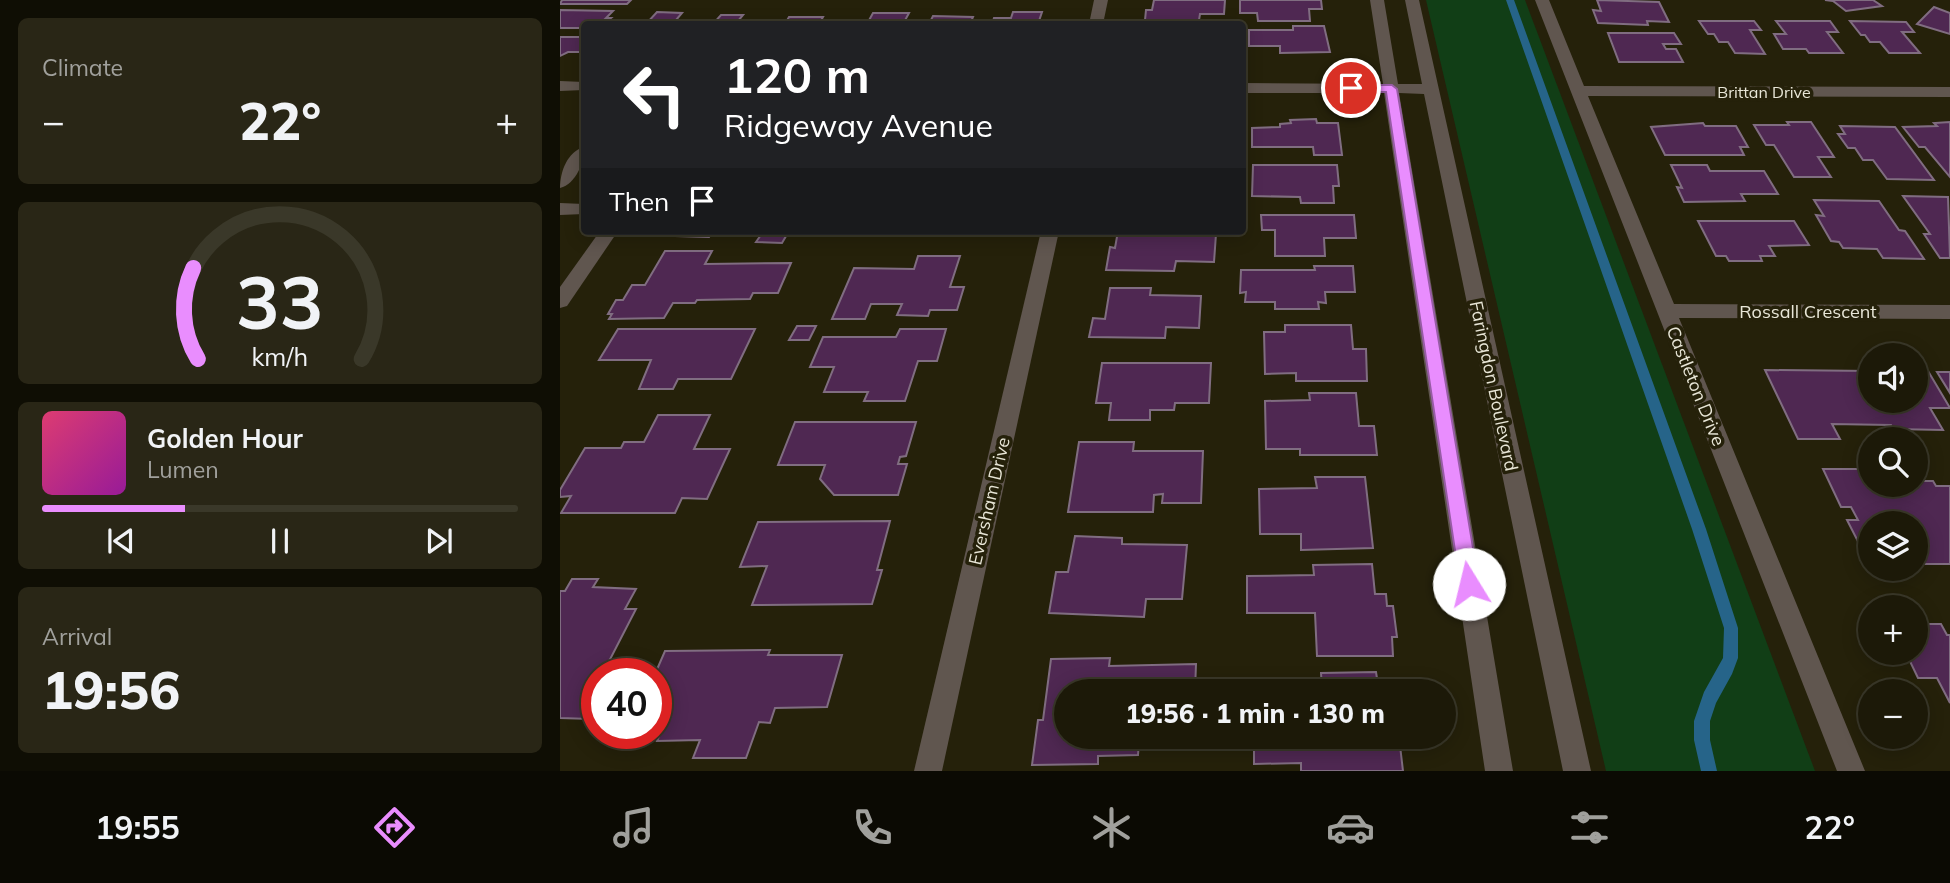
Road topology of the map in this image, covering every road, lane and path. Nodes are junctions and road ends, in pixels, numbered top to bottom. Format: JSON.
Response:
{"nodes":[{"id":1,"x":1101,"y":0,"type":"edge"},
{"id":2,"x":1377,"y":0,"type":"edge"},
{"id":3,"x":1412,"y":0,"type":"edge"},
{"id":4,"x":1542,"y":0,"type":"edge"},
{"id":5,"x":1097,"y":21,"type":"edge"},
{"id":6,"x":560,"y":86,"type":"edge"},
{"id":7,"x":581,"y":86,"type":"edge"},
{"id":8,"x":1246,"y":88,"type":"edge"},
{"id":9,"x":1392,"y":89,"type":"junction"},
{"id":10,"x":1430,"y":89,"type":"junction"},
{"id":11,"x":1577,"y":91,"type":"junction"},
{"id":12,"x":1950,"y":92,"type":"edge"},
{"id":13,"x":581,"y":156,"type":"edge"},
{"id":14,"x":560,"y":183,"type":"edge"},
{"id":15,"x":560,"y":209,"type":"edge"},
{"id":16,"x":581,"y":209,"type":"edge"},
{"id":17,"x":606,"y":235,"type":"edge"},
{"id":18,"x":1049,"y":235,"type":"edge"},
{"id":19,"x":560,"y":301,"type":"edge"},
{"id":20,"x":1666,"y":311,"type":"junction"},
{"id":21,"x":1950,"y":312,"type":"edge"},
{"id":22,"x":928,"y":771,"type":"edge"},
{"id":23,"x":1499,"y":771,"type":"edge"},
{"id":24,"x":1577,"y":771,"type":"edge"},
{"id":25,"x":1851,"y":771,"type":"edge"}],
"edges":[{"from":1,"to":5,"type":"street"},
{"from":2,"to":9,"type":"street"},
{"from":3,"to":10,"type":"street","name":"Faringdon Boulevard"},
{"from":4,"to":11,"type":"street","name":"Castleton Drive"},
{"from":6,"to":7,"type":"street"},
{"from":8,"to":9,"type":"street"},
{"from":9,"to":10,"type":"street"},
{"from":9,"to":23,"type":"street"},
{"from":10,"to":24,"type":"street","name":"Faringdon Boulevard"},
{"from":11,"to":12,"type":"street","name":"Brittan Drive"},
{"from":11,"to":20,"type":"street","name":"Castleton Drive"},
{"from":13,"to":14,"type":"street"},
{"from":15,"to":16,"type":"street"},
{"from":17,"to":19,"type":"street"},
{"from":18,"to":22,"type":"street","name":"Eversham Drive"},
{"from":20,"to":21,"type":"street","name":"Rossall Crescent"},
{"from":20,"to":25,"type":"street","name":"Castleton Drive"}]}
